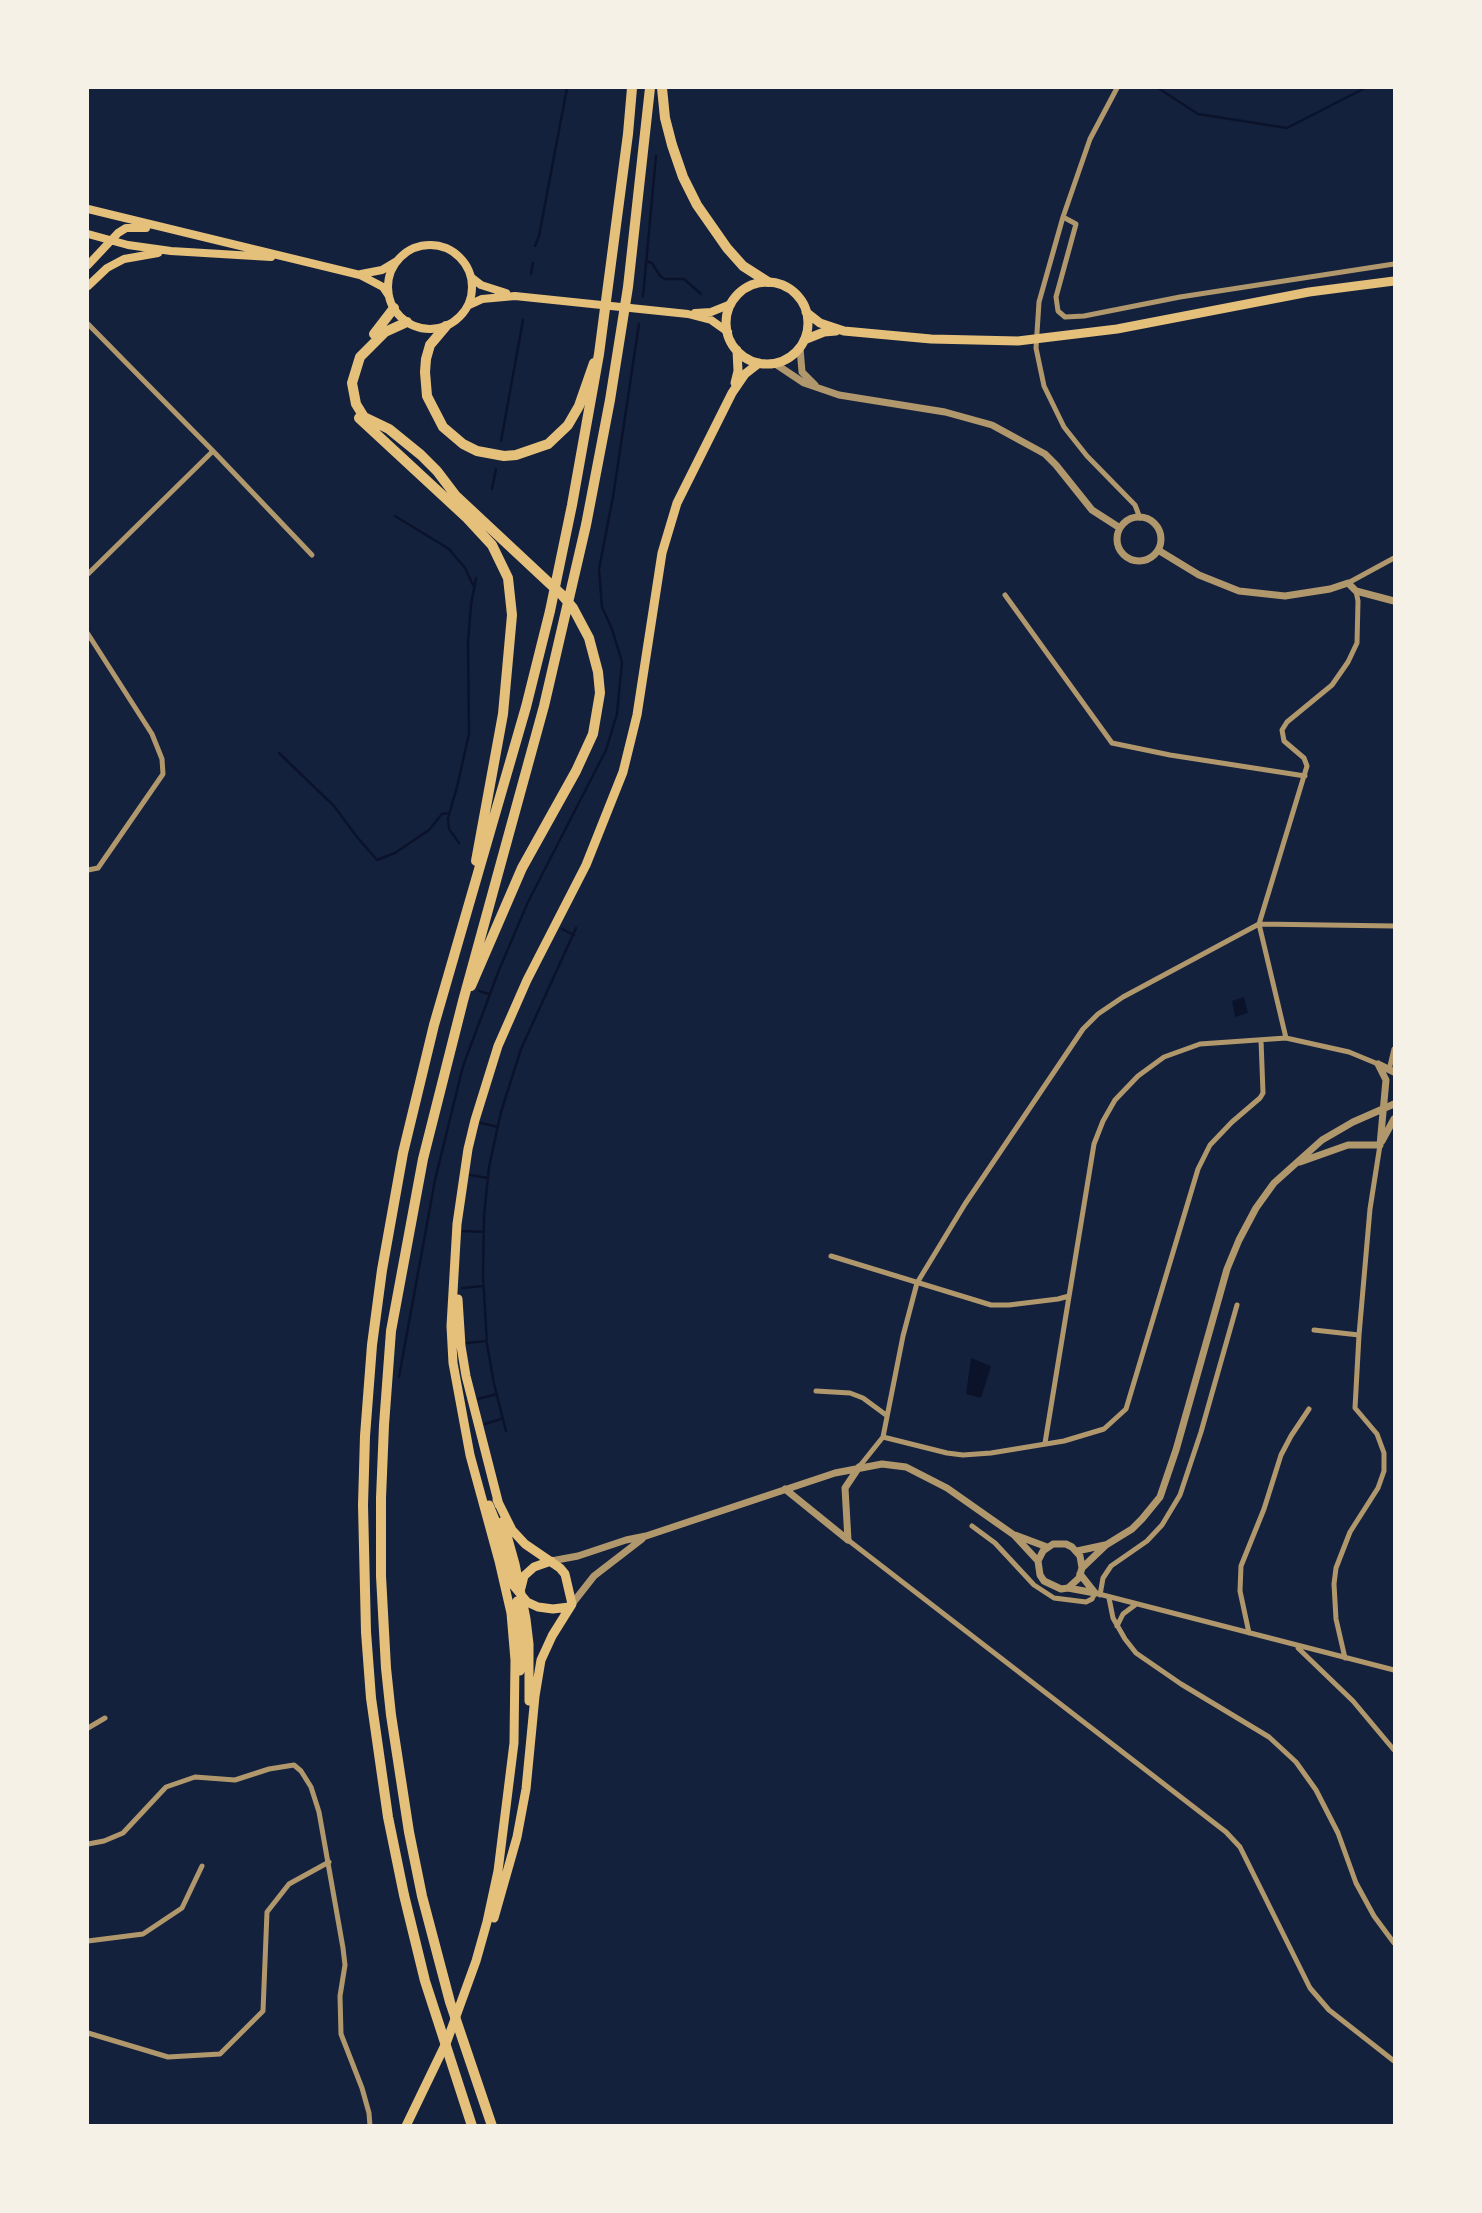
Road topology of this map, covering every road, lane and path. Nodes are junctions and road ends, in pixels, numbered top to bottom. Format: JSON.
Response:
{"nodes":[{"id":1,"x":632,"y":88,"type":"edge"},
{"id":2,"x":650,"y":88,"type":"edge"},
{"id":3,"x":662,"y":88,"type":"edge"},
{"id":4,"x":1117,"y":88,"type":"edge"},
{"id":5,"x":88,"y":209,"type":"edge"},
{"id":6,"x":1063,"y":217,"type":"junction"},
{"id":7,"x":88,"y":234,"type":"edge"},
{"id":8,"x":197,"y":235,"type":"junction"},
{"id":9,"x":111,"y":240,"type":"junction"},
{"id":10,"x":171,"y":251,"type":"junction"},
{"id":11,"x":284,"y":257,"type":"junction"},
{"id":12,"x":397,"y":261,"type":"junction"},
{"id":13,"x":1395,"y":264,"type":"edge"},
{"id":14,"x":88,"y":265,"type":"edge"},
{"id":15,"x":360,"y":275,"type":"junction"},
{"id":16,"x":472,"y":278,"type":"junction"},
{"id":17,"x":1395,"y":281,"type":"edge"},
{"id":18,"x":768,"y":282,"type":"junction"},
{"id":19,"x":88,"y":286,"type":"edge"},
{"id":20,"x":389,"y":296,"type":"junction"},
{"id":21,"x":515,"y":296,"type":"junction"},
{"id":22,"x":731,"y":304,"type":"junction"},
{"id":23,"x":468,"y":305,"type":"junction"},
{"id":24,"x":394,"y":308,"type":"junction"},
{"id":25,"x":806,"y":312,"type":"junction"},
{"id":26,"x":688,"y":314,"type":"junction"},
{"id":27,"x":407,"y":322,"type":"junction"},
{"id":28,"x":88,"y":324,"type":"edge"},
{"id":29,"x":446,"y":326,"type":"junction"},
{"id":30,"x":844,"y":331,"type":"junction"},
{"id":31,"x":728,"y":332,"type":"junction"},
{"id":32,"x":802,"y":344,"type":"junction"},
{"id":33,"x":737,"y":350,"type":"junction"},
{"id":34,"x":599,"y":354,"type":"junction"},
{"id":35,"x":759,"y":363,"type":"junction"},
{"id":36,"x":774,"y":363,"type":"junction"},
{"id":37,"x":821,"y":390,"type":"junction"},
{"id":38,"x":732,"y":393,"type":"junction"},
{"id":39,"x":213,"y":451,"type":"junction"},
{"id":40,"x":1140,"y":518,"type":"junction"},
{"id":41,"x":1120,"y":528,"type":"junction"},
{"id":42,"x":1157,"y":550,"type":"junction"},
{"id":43,"x":312,"y":555,"type":"dead end"},
{"id":44,"x":1395,"y":558,"type":"edge"},
{"id":45,"x":88,"y":573,"type":"edge"},
{"id":46,"x":1348,"y":583,"type":"junction"},
{"id":47,"x":1356,"y":591,"type":"junction"},
{"id":48,"x":1005,"y":595,"type":"dead end"},
{"id":49,"x":1395,"y":601,"type":"edge"},
{"id":50,"x":88,"y":634,"type":"edge"},
{"id":51,"x":93,"y":643,"type":"junction"},
{"id":52,"x":88,"y":648,"type":"edge"},
{"id":53,"x":1305,"y":776,"type":"junction"},
{"id":54,"x":88,"y":870,"type":"edge"},
{"id":55,"x":469,"y":899,"type":"junction"},
{"id":56,"x":1259,"y":924,"type":"junction"},
{"id":57,"x":1395,"y":926,"type":"edge"},
{"id":58,"x":463,"y":1001,"type":"junction"},
{"id":59,"x":1286,"y":1038,"type":"junction"},
{"id":60,"x":1261,"y":1040,"type":"junction"},
{"id":61,"x":1395,"y":1049,"type":"edge"},
{"id":62,"x":1378,"y":1064,"type":"joint"},
{"id":63,"x":1389,"y":1072,"type":"edge"},
{"id":64,"x":1395,"y":1104,"type":"edge"},
{"id":65,"x":1382,"y":1109,"type":"junction"},
{"id":66,"x":1395,"y":1119,"type":"edge"},
{"id":67,"x":1380,"y":1145,"type":"junction"},
{"id":68,"x":1292,"y":1166,"type":"junction"},
{"id":69,"x":831,"y":1256,"type":"dead end"},
{"id":70,"x":455,"y":1268,"type":"junction"},
{"id":71,"x":917,"y":1283,"type":"junction"},
{"id":72,"x":1069,"y":1296,"type":"junction"},
{"id":73,"x":1237,"y":1305,"type":"dead end"},
{"id":74,"x":1314,"y":1330,"type":"dead end"},
{"id":75,"x":1359,"y":1335,"type":"junction"},
{"id":76,"x":816,"y":1391,"type":"dead end"},
{"id":77,"x":1309,"y":1409,"type":"dead end"},
{"id":78,"x":886,"y":1415,"type":"junction"},
{"id":79,"x":883,"y":1437,"type":"junction"},
{"id":80,"x":1045,"y":1443,"type":"junction"},
{"id":81,"x":859,"y":1467,"type":"junction"},
{"id":82,"x":785,"y":1489,"type":"junction"},
{"id":83,"x":480,"y":1491,"type":"junction"},
{"id":84,"x":497,"y":1500,"type":"junction"},
{"id":85,"x":972,"y":1526,"type":"dead end"},
{"id":86,"x":1014,"y":1535,"type":"junction"},
{"id":87,"x":646,"y":1536,"type":"junction"},
{"id":88,"x":848,"y":1540,"type":"junction"},
{"id":89,"x":1106,"y":1545,"type":"junction"},
{"id":90,"x":1047,"y":1547,"type":"junction"},
{"id":91,"x":1077,"y":1551,"type":"junction"},
{"id":92,"x":551,"y":1561,"type":"junction"},
{"id":93,"x":1038,"y":1561,"type":"junction"},
{"id":94,"x":1081,"y":1571,"type":"junction"},
{"id":95,"x":1068,"y":1588,"type":"junction"},
{"id":96,"x":520,"y":1592,"type":"junction"},
{"id":97,"x":1098,"y":1594,"type":"junction"},
{"id":98,"x":1109,"y":1598,"type":"junction"},
{"id":99,"x":1135,"y":1604,"type":"junction"},
{"id":100,"x":570,"y":1605,"type":"junction"},
{"id":101,"x":1117,"y":1626,"type":"junction"},
{"id":102,"x":1249,"y":1633,"type":"junction"},
{"id":103,"x":1296,"y":1645,"type":"junction"},
{"id":104,"x":1345,"y":1658,"type":"junction"},
{"id":105,"x":1395,"y":1670,"type":"edge"},
{"id":106,"x":516,"y":1701,"type":"junction"},
{"id":107,"x":104,"y":1718,"type":"dead end"},
{"id":108,"x":88,"y":1728,"type":"edge"},
{"id":109,"x":1395,"y":1750,"type":"edge"},
{"id":110,"x":88,"y":1844,"type":"edge"},
{"id":111,"x":329,"y":1862,"type":"junction"},
{"id":112,"x":202,"y":1866,"type":"dead end"},
{"id":113,"x":506,"y":1872,"type":"junction"},
{"id":114,"x":88,"y":1941,"type":"edge"},
{"id":115,"x":1395,"y":1943,"type":"edge"},
{"id":116,"x":479,"y":1961,"type":"junction"},
{"id":117,"x":88,"y":2034,"type":"edge"},
{"id":118,"x":1395,"y":2061,"type":"edge"},
{"id":119,"x":409,"y":2125,"type":"edge"},
{"id":120,"x":370,"y":2126,"type":"edge"},
{"id":121,"x":472,"y":2126,"type":"edge"},
{"id":122,"x":492,"y":2126,"type":"edge"}],
"edges":[{"from":1,"to":34,"type":"highway"},
{"from":2,"to":58,"type":"highway"},
{"from":3,"to":18,"type":"highway"},
{"from":4,"to":6,"type":"street"},
{"from":5,"to":8,"type":"main road"},
{"from":6,"to":13,"type":"street"},
{"from":6,"to":40,"type":"street"},
{"from":7,"to":9,"type":"main road"},
{"from":8,"to":9,"type":"main road"},
{"from":8,"to":11,"type":"main road"},
{"from":9,"to":10,"type":"main road"},
{"from":9,"to":14,"type":"main road"},
{"from":10,"to":11,"type":"main road"},
{"from":10,"to":19,"type":"main road"},
{"from":11,"to":15,"type":"main road"},
{"from":12,"to":15,"type":"main road"},
{"from":12,"to":16,"type":"main road"},
{"from":12,"to":20,"type":"main road"},
{"from":15,"to":20,"type":"main road"},
{"from":16,"to":21,"type":"main road"},
{"from":16,"to":23,"type":"main road"},
{"from":17,"to":30,"type":"main road"},
{"from":18,"to":22,"type":"main road"},
{"from":18,"to":25,"type":"main road"},
{"from":20,"to":24,"type":"main road"},
{"from":21,"to":23,"type":"main road"},
{"from":21,"to":26,"type":"main road"},
{"from":22,"to":26,"type":"main road"},
{"from":22,"to":31,"type":"main road"},
{"from":23,"to":29,"type":"main road"},
{"from":24,"to":27,"type":"main road"},
{"from":24,"to":55,"type":"highway"},
{"from":25,"to":30,"type":"main road"},
{"from":25,"to":32,"type":"main road"},
{"from":26,"to":31,"type":"main road"},
{"from":27,"to":29,"type":"main road"},
{"from":27,"to":58,"type":"highway"},
{"from":28,"to":39,"type":"street"},
{"from":29,"to":34,"type":"highway"},
{"from":30,"to":32,"type":"main road"},
{"from":31,"to":33,"type":"main road"},
{"from":32,"to":36,"type":"main road"},
{"from":32,"to":37,"type":"street"},
{"from":33,"to":35,"type":"main road"},
{"from":33,"to":38,"type":"main road"},
{"from":34,"to":55,"type":"highway"},
{"from":35,"to":36,"type":"main road"},
{"from":35,"to":38,"type":"main road"},
{"from":36,"to":37,"type":"street"},
{"from":37,"to":41,"type":"street"},
{"from":38,"to":70,"type":"main road"},
{"from":39,"to":43,"type":"street"},
{"from":39,"to":45,"type":"street"},
{"from":40,"to":41,"type":"street"},
{"from":40,"to":42,"type":"street"},
{"from":41,"to":42,"type":"street"},
{"from":42,"to":46,"type":"street"},
{"from":44,"to":46,"type":"street"},
{"from":46,"to":47,"type":"street"},
{"from":47,"to":49,"type":"street"},
{"from":47,"to":53,"type":"street"},
{"from":48,"to":53,"type":"street"},
{"from":50,"to":51,"type":"street"},
{"from":51,"to":52,"type":"street"},
{"from":51,"to":54,"type":"street"},
{"from":53,"to":56,"type":"street"},
{"from":55,"to":121,"type":"highway"},
{"from":56,"to":57,"type":"street"},
{"from":56,"to":59,"type":"street"},
{"from":56,"to":71,"type":"street"},
{"from":58,"to":122,"type":"highway"},
{"from":59,"to":60,"type":"street"},
{"from":59,"to":62,"type":"street"},
{"from":60,"to":72,"type":"street"},
{"from":60,"to":80,"type":"street"},
{"from":61,"to":63,"type":"street"},
{"from":62,"to":63,"type":"street"},
{"from":63,"to":65,"type":"street"},
{"from":64,"to":65,"type":"street"},
{"from":65,"to":67,"type":"street"},
{"from":65,"to":68,"type":"street"},
{"from":66,"to":67,"type":"street"},
{"from":67,"to":68,"type":"street"},
{"from":67,"to":75,"type":"street"},
{"from":68,"to":89,"type":"street"},
{"from":69,"to":71,"type":"street"},
{"from":70,"to":83,"type":"main road"},
{"from":70,"to":84,"type":"main road"},
{"from":71,"to":72,"type":"street"},
{"from":71,"to":78,"type":"street"},
{"from":72,"to":80,"type":"street"},
{"from":73,"to":97,"type":"street"},
{"from":74,"to":75,"type":"street"},
{"from":75,"to":104,"type":"street"},
{"from":76,"to":78,"type":"street"},
{"from":77,"to":102,"type":"street"},
{"from":78,"to":79,"type":"street"},
{"from":79,"to":80,"type":"street"},
{"from":79,"to":81,"type":"street"},
{"from":81,"to":82,"type":"street"},
{"from":81,"to":86,"type":"street"},
{"from":81,"to":88,"type":"street"},
{"from":82,"to":87,"type":"street"},
{"from":82,"to":88,"type":"street"},
{"from":83,"to":96,"type":"main road"},
{"from":83,"to":106,"type":"main road"},
{"from":84,"to":92,"type":"main road"},
{"from":84,"to":96,"type":"main road"},
{"from":85,"to":97,"type":"street"},
{"from":86,"to":90,"type":"street"},
{"from":86,"to":93,"type":"street"},
{"from":87,"to":92,"type":"street"},
{"from":87,"to":100,"type":"street"},
{"from":88,"to":118,"type":"street"},
{"from":89,"to":91,"type":"street"},
{"from":89,"to":94,"type":"street"},
{"from":90,"to":91,"type":"street"},
{"from":90,"to":93,"type":"street"},
{"from":91,"to":94,"type":"street"},
{"from":92,"to":96,"type":"main road"},
{"from":92,"to":100,"type":"main road"},
{"from":93,"to":95,"type":"street"},
{"from":94,"to":95,"type":"street"},
{"from":94,"to":97,"type":"street"},
{"from":95,"to":97,"type":"street"},
{"from":96,"to":100,"type":"main road"},
{"from":96,"to":106,"type":"main road"},
{"from":96,"to":113,"type":"main road"},
{"from":97,"to":98,"type":"street"},
{"from":98,"to":99,"type":"street"},
{"from":98,"to":101,"type":"street"},
{"from":99,"to":101,"type":"street"},
{"from":99,"to":102,"type":"street"},
{"from":100,"to":113,"type":"main road"},
{"from":101,"to":115,"type":"street"},
{"from":102,"to":103,"type":"street"},
{"from":103,"to":104,"type":"street"},
{"from":103,"to":109,"type":"street"},
{"from":104,"to":105,"type":"street"},
{"from":106,"to":116,"type":"main road"},
{"from":107,"to":108,"type":"street"},
{"from":110,"to":111,"type":"street"},
{"from":111,"to":117,"type":"street"},
{"from":111,"to":120,"type":"street"},
{"from":112,"to":114,"type":"street"},
{"from":113,"to":116,"type":"main road"},
{"from":116,"to":119,"type":"main road"}]}
